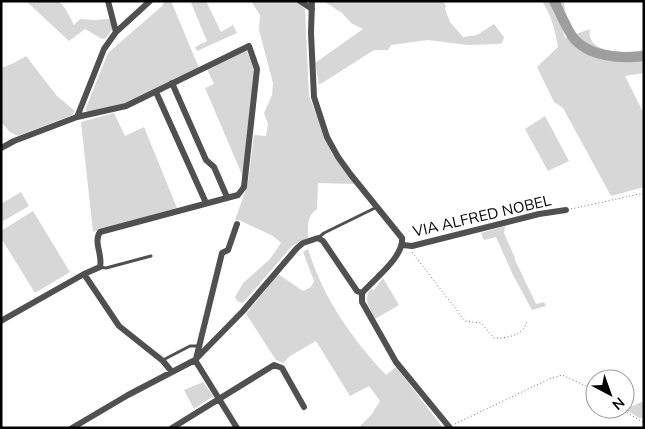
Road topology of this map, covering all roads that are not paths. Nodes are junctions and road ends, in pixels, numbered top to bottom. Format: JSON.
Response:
{"nodes":[{"id":1,"x":108,"y":1,"type":"edge"},
{"id":2,"x":150,"y":1,"type":"edge"},
{"id":3,"x":300,"y":1,"type":"edge"},
{"id":4,"x":312,"y":1,"type":"edge"},
{"id":5,"x":312,"y":9,"type":"junction"},
{"id":6,"x":116,"y":32,"type":"junction"},
{"id":7,"x":172,"y":83,"type":"junction"},
{"id":8,"x":156,"y":92,"type":"junction"},
{"id":9,"x":77,"y":117,"type":"junction"},
{"id":10,"x":1,"y":148,"type":"edge"},
{"id":11,"x":227,"y":197,"type":"junction"},
{"id":12,"x":206,"y":203,"type":"junction"},
{"id":13,"x":377,"y":207,"type":"junction"},
{"id":14,"x":566,"y":210,"type":"road end"},
{"id":15,"x":237,"y":224,"type":"dead end"},
{"id":16,"x":318,"y":238,"type":"junction"},
{"id":17,"x":405,"y":246,"type":"junction"},
{"id":18,"x":151,"y":256,"type":"dead end"},
{"id":19,"x":100,"y":267,"type":"junction"},
{"id":20,"x":84,"y":274,"type":"junction"},
{"id":21,"x":362,"y":293,"type":"junction"},
{"id":22,"x":1,"y":321,"type":"edge"},
{"id":23,"x":199,"y":346,"type":"junction"},
{"id":24,"x":195,"y":360,"type":"junction"},
{"id":25,"x":163,"y":361,"type":"junction"},
{"id":26,"x":172,"y":372,"type":"junction"},
{"id":27,"x":219,"y":399,"type":"junction"},
{"id":28,"x":304,"y":407,"type":"dead end"},
{"id":29,"x":175,"y":427,"type":"edge"},
{"id":30,"x":449,"y":427,"type":"edge"},
{"id":31,"x":72,"y":428,"type":"edge"},
{"id":32,"x":237,"y":428,"type":"edge"}],
"edges":[{"from":1,"to":6,"type":"street"},
{"from":2,"to":6,"type":"street"},
{"from":3,"to":5,"type":"street"},
{"from":4,"to":5,"type":"street"},
{"from":5,"to":13,"type":"street"},
{"from":6,"to":9,"type":"street"},
{"from":7,"to":8,"type":"street"},
{"from":7,"to":11,"type":"street"},
{"from":7,"to":11,"type":"street"},
{"from":8,"to":9,"type":"street"},
{"from":8,"to":12,"type":"street"},
{"from":9,"to":10,"type":"street"},
{"from":11,"to":12,"type":"street"},
{"from":12,"to":19,"type":"street"},
{"from":13,"to":16,"type":"lane"},
{"from":13,"to":17,"type":"street"},
{"from":14,"to":17,"type":"street","name":"VIA ALFRED NOBEL"},
{"from":15,"to":23,"type":"street"},
{"from":16,"to":21,"type":"street"},
{"from":16,"to":24,"type":"street"},
{"from":17,"to":21,"type":"street"},
{"from":18,"to":19,"type":"lane"},
{"from":19,"to":20,"type":"street"},
{"from":20,"to":22,"type":"street"},
{"from":20,"to":25,"type":"street"},
{"from":21,"to":30,"type":"street"},
{"from":23,"to":24,"type":"street"},
{"from":23,"to":25,"type":"lane"},
{"from":24,"to":26,"type":"street"},
{"from":24,"to":27,"type":"street"},
{"from":25,"to":26,"type":"street"},
{"from":26,"to":31,"type":"street"},
{"from":27,"to":28,"type":"street"},
{"from":27,"to":29,"type":"street"},
{"from":27,"to":32,"type":"street"}]}
